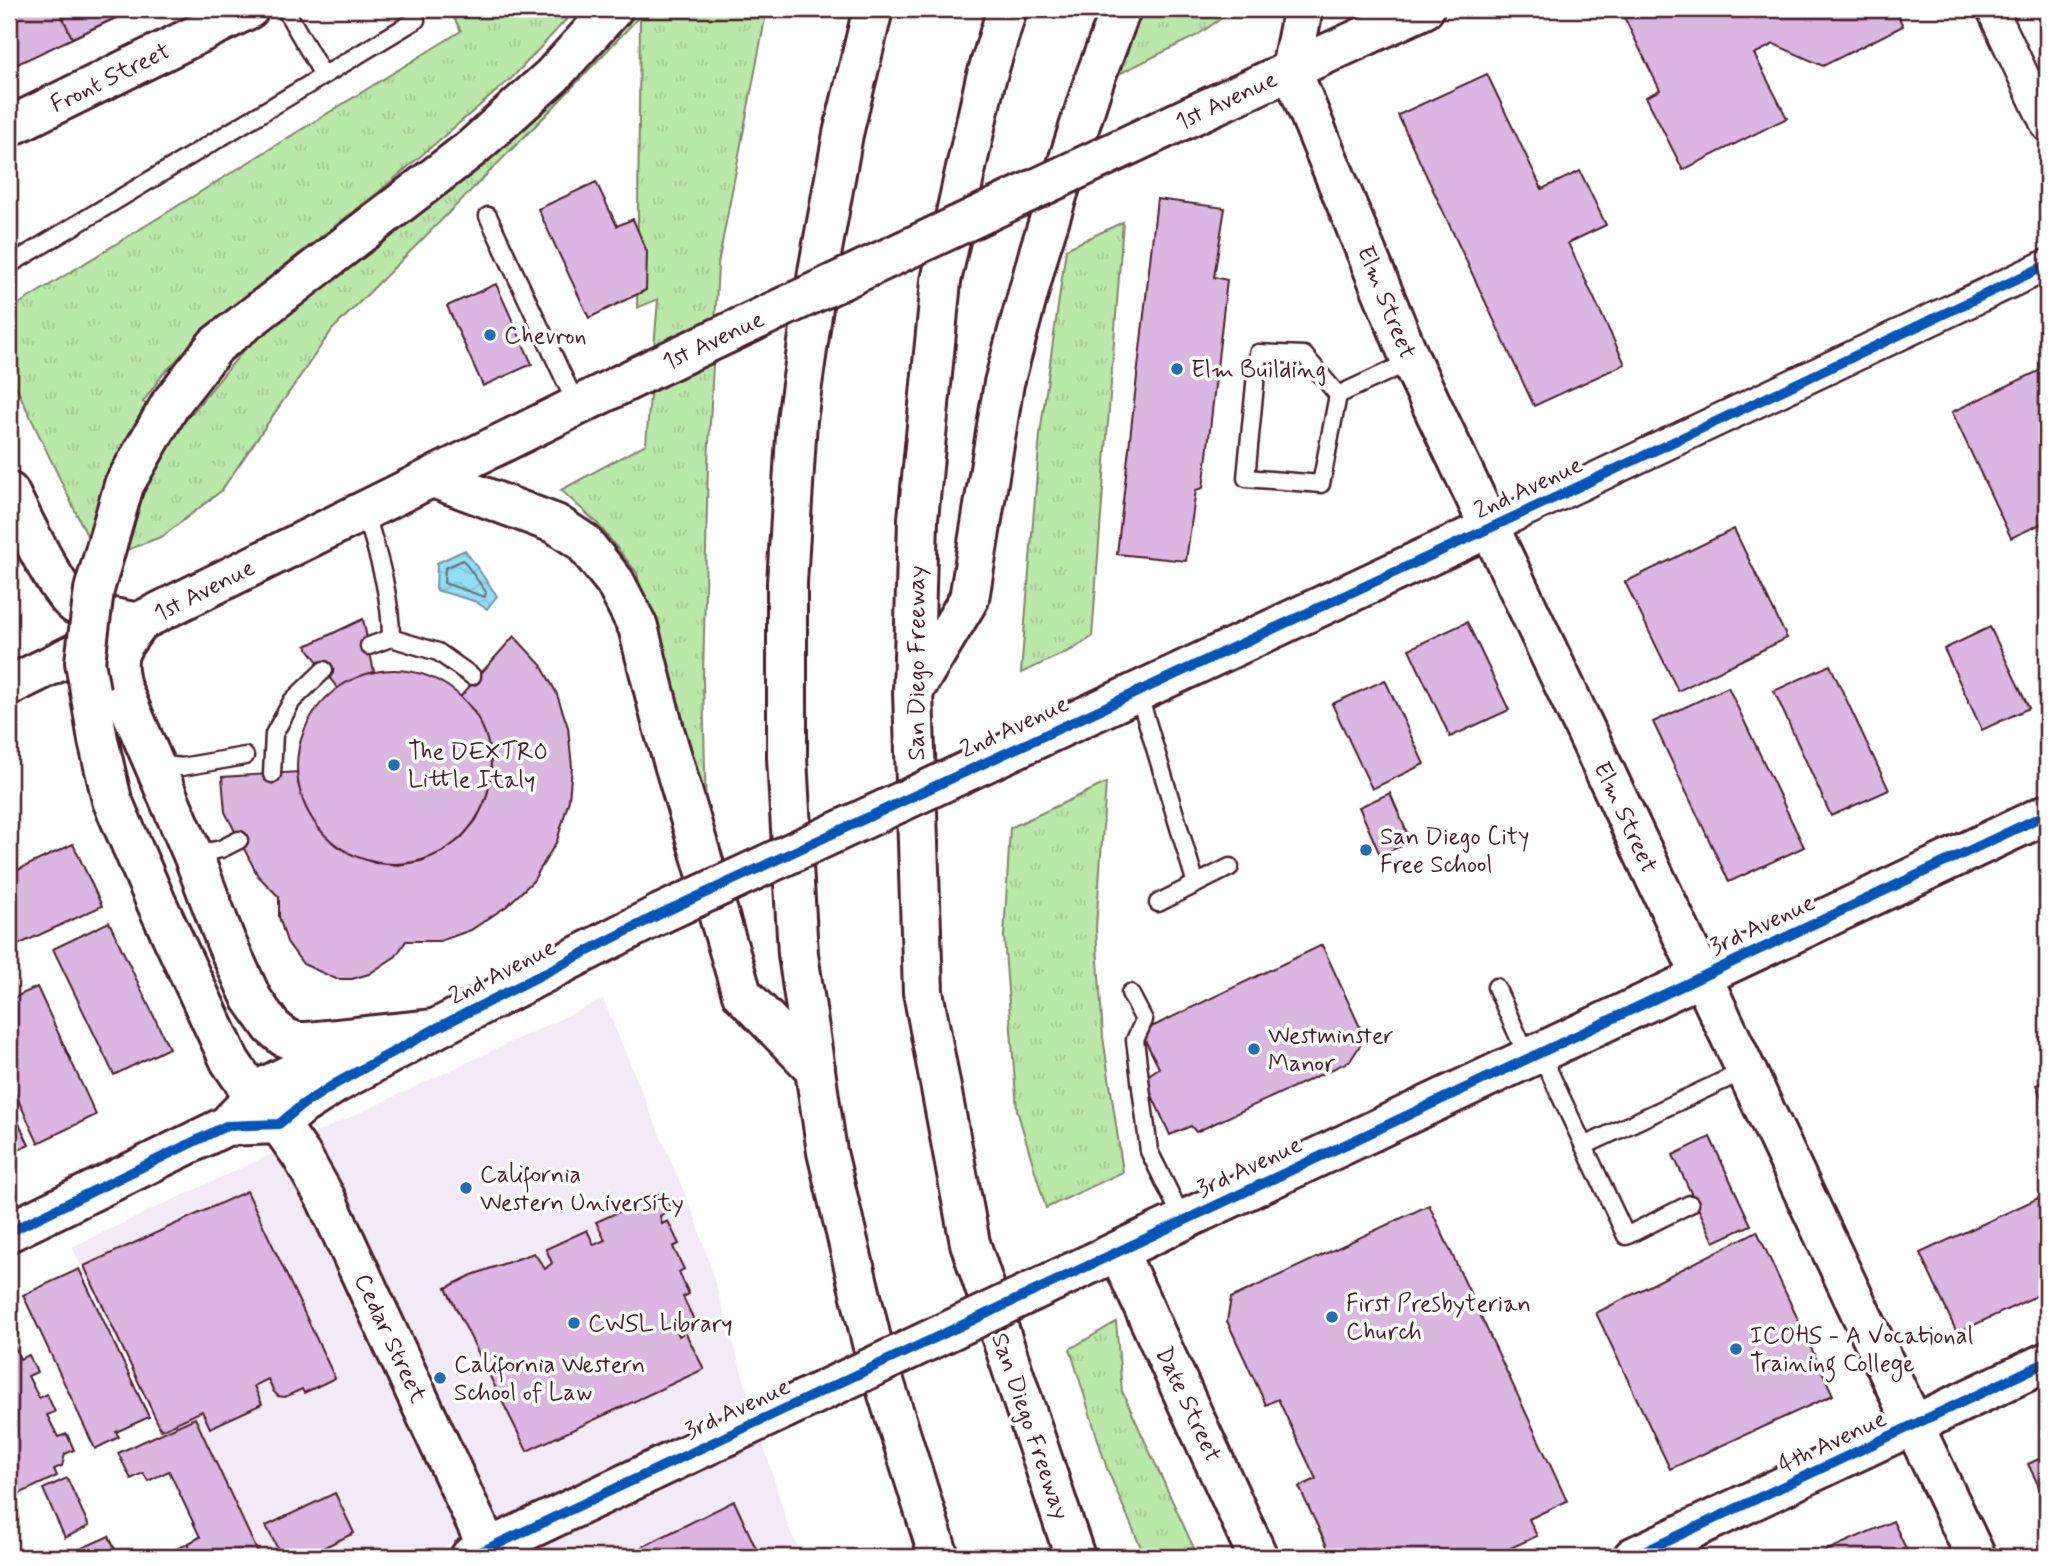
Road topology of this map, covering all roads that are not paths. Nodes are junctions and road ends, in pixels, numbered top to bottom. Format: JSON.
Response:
{"nodes":[{"id":1,"x":249,"y":9,"type":"edge"},
{"id":2,"x":285,"y":9,"type":"edge"},
{"id":3,"x":613,"y":9,"type":"edge"},
{"id":4,"x":873,"y":9,"type":"edge"},
{"id":5,"x":1007,"y":9,"type":"edge"},
{"id":6,"x":1121,"y":9,"type":"edge"},
{"id":7,"x":1303,"y":9,"type":"edge"},
{"id":8,"x":1424,"y":9,"type":"edge"},
{"id":9,"x":1992,"y":9,"type":"edge"},
{"id":10,"x":416,"y":20,"type":"dead end"},
{"id":11,"x":1291,"y":69,"type":"junction"},
{"id":12,"x":323,"y":75,"type":"junction"},
{"id":13,"x":2047,"y":126,"type":"edge"},
{"id":14,"x":9,"y":127,"type":"edge"},
{"id":15,"x":488,"y":216,"type":"dead end"},
{"id":16,"x":9,"y":265,"type":"edge"},
{"id":17,"x":2047,"y":265,"type":"edge"},
{"id":18,"x":1411,"y":361,"type":"junction"},
{"id":19,"x":1338,"y":395,"type":"junction"},
{"id":20,"x":577,"y":406,"type":"junction"},
{"id":21,"x":433,"y":478,"type":"junction"},
{"id":22,"x":9,"y":492,"type":"edge"},
{"id":23,"x":365,"y":511,"type":"junction"},
{"id":24,"x":1489,"y":527,"type":"junction"},
{"id":25,"x":139,"y":623,"type":"junction"},
{"id":26,"x":391,"y":638,"type":"junction"},
{"id":27,"x":369,"y":646,"type":"dead end"},
{"id":28,"x":324,"y":670,"type":"dead end"},
{"id":29,"x":472,"y":676,"type":"dead end"},
{"id":30,"x":9,"y":686,"type":"edge"},
{"id":31,"x":913,"y":692,"type":"junction"},
{"id":32,"x":1138,"y":692,"type":"junction"},
{"id":33,"x":245,"y":756,"type":"dead end"},
{"id":34,"x":155,"y":764,"type":"junction"},
{"id":35,"x":272,"y":774,"type":"dead end"},
{"id":36,"x":2047,"y":814,"type":"edge"},
{"id":37,"x":239,"y":840,"type":"dead end"},
{"id":38,"x":193,"y":855,"type":"junction"},
{"id":39,"x":1230,"y":867,"type":"dead end"},
{"id":40,"x":1196,"y":884,"type":"junction"},
{"id":41,"x":1158,"y":903,"type":"dead end"},
{"id":42,"x":1701,"y":976,"type":"junction"},
{"id":43,"x":1496,"y":987,"type":"dead end"},
{"id":44,"x":1130,"y":993,"type":"dead end"},
{"id":45,"x":435,"y":1029,"type":"junction"},
{"id":46,"x":1534,"y":1055,"type":"junction"},
{"id":47,"x":815,"y":1069,"type":"junction"},
{"id":48,"x":1746,"y":1070,"type":"junction"},
{"id":49,"x":254,"y":1096,"type":"junction"},
{"id":50,"x":279,"y":1124,"type":"junction"},
{"id":51,"x":226,"y":1126,"type":"junction"},
{"id":52,"x":1584,"y":1146,"type":"junction"},
{"id":53,"x":1690,"y":1204,"type":"dead end"},
{"id":54,"x":1183,"y":1220,"type":"junction"},
{"id":55,"x":9,"y":1232,"type":"edge"},
{"id":56,"x":1118,"y":1251,"type":"junction"},
{"id":57,"x":2047,"y":1362,"type":"edge"},
{"id":58,"x":1914,"y":1426,"type":"junction"},
{"id":59,"x":483,"y":1554,"type":"edge"},
{"id":60,"x":939,"y":1557,"type":"edge"},
{"id":61,"x":1075,"y":1557,"type":"edge"},
{"id":62,"x":1258,"y":1557,"type":"edge"},
{"id":63,"x":1633,"y":1557,"type":"edge"},
{"id":64,"x":1976,"y":1557,"type":"edge"}],
"edges":[{"from":1,"to":14,"type":"main road","name":"Front Street"},
{"from":2,"to":12,"type":"lane"},
{"from":3,"to":49,"type":"main road","name":"Cedar Street","bridge":true},
{"from":4,"to":47,"type":"main road"},
{"from":5,"to":31,"type":"main road","name":"San Diego Freeway"},
{"from":6,"to":31,"type":"main road"},
{"from":7,"to":11,"type":"main road"},
{"from":8,"to":11,"type":"main road","name":"1st Avenue"},
{"from":9,"to":13,"type":"street"},
{"from":10,"to":12,"type":"lane"},
{"from":11,"to":18,"type":"main road","name":"Elm Street"},
{"from":11,"to":20,"type":"main road","name":"1st Avenue","bridge":true},
{"from":12,"to":16,"type":"lane"},
{"from":15,"to":20,"type":"lane"},
{"from":17,"to":24,"type":"street","name":"2nd Avenue"},
{"from":18,"to":19,"type":"lane"},
{"from":18,"to":24,"type":"main road","name":"Elm Street"},
{"from":19,"to":19,"type":"lane"},
{"from":20,"to":21,"type":"main road","name":"1st Avenue"},
{"from":21,"to":23,"type":"main road","name":"1st Avenue"},
{"from":21,"to":47,"type":"main road"},
{"from":22,"to":25,"type":"main road"},
{"from":23,"to":25,"type":"main road","name":"1st Avenue"},
{"from":23,"to":26,"type":"lane"},
{"from":24,"to":32,"type":"main road","name":"2nd Avenue"},
{"from":24,"to":42,"type":"main road","name":"Elm Street"},
{"from":25,"to":30,"type":"main road","name":"1st Avenue"},
{"from":25,"to":34,"type":"main road"},
{"from":26,"to":27,"type":"lane"},
{"from":26,"to":29,"type":"lane"},
{"from":28,"to":35,"type":"lane"},
{"from":31,"to":61,"type":"main road","name":"San Diego Freeway"},
{"from":32,"to":40,"type":"lane"},
{"from":32,"to":45,"type":"main road","name":"2nd Avenue","bridge":true},
{"from":33,"to":34,"type":"lane"},
{"from":34,"to":38,"type":"main road"},
{"from":36,"to":42,"type":"main road","name":"3rd Avenue"},
{"from":37,"to":38,"type":"lane"},
{"from":38,"to":45,"type":"main road"},
{"from":39,"to":40,"type":"lane"},
{"from":40,"to":41,"type":"lane"},
{"from":42,"to":46,"type":"main road","name":"3rd Avenue"},
{"from":42,"to":48,"type":"main road","name":"Elm Street"},
{"from":43,"to":46,"type":"lane"},
{"from":44,"to":54,"type":"lane"},
{"from":45,"to":49,"type":"main road"},
{"from":45,"to":50,"type":"main road","name":"2nd Avenue"},
{"from":46,"to":52,"type":"lane"},
{"from":46,"to":54,"type":"main road","name":"3rd Avenue"},
{"from":47,"to":60,"type":"main road"},
{"from":48,"to":52,"type":"lane"},
{"from":48,"to":58,"type":"main road","name":"Elm Street"},
{"from":49,"to":50,"type":"main road","name":"Cedar Street"},
{"from":49,"to":51,"type":"main road"},
{"from":50,"to":51,"type":"main road"},
{"from":50,"to":59,"type":"main road","name":"Cedar Street"},
{"from":51,"to":55,"type":"main road"},
{"from":52,"to":53,"type":"lane"},
{"from":54,"to":56,"type":"main road","name":"3rd Avenue"},
{"from":56,"to":59,"type":"main road","name":"3rd Avenue","bridge":true},
{"from":56,"to":62,"type":"main road","name":"Date Street"},
{"from":57,"to":58,"type":"main road","name":"4th Avenue"},
{"from":58,"to":63,"type":"main road","name":"4th Avenue"},
{"from":58,"to":64,"type":"main road","name":"Elm Street"}]}
